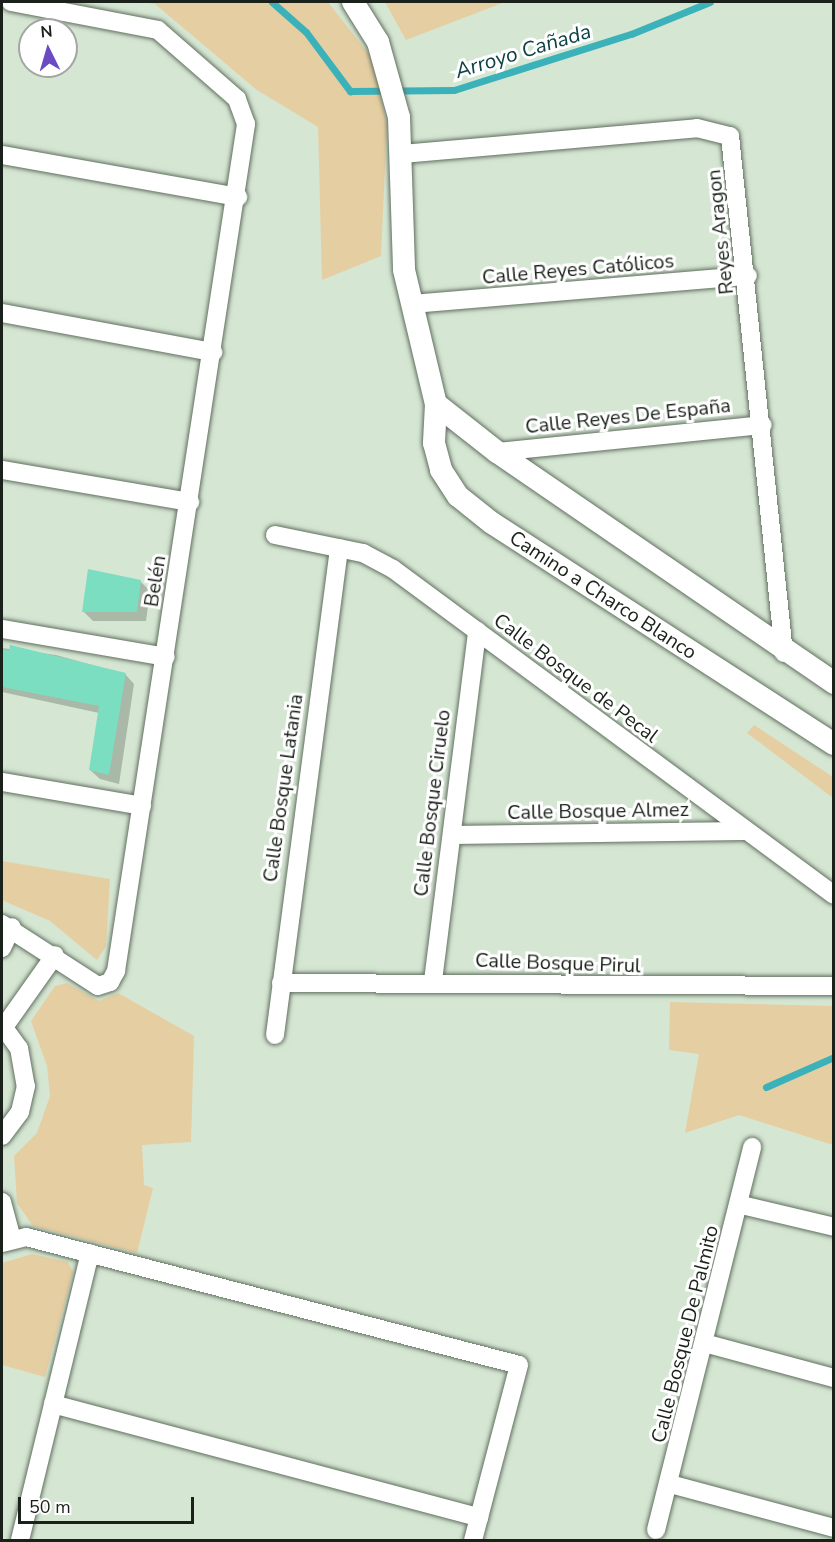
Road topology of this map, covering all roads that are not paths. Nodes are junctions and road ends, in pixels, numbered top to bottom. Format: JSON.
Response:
{"nodes":[{"id":1,"x":11,"y":2,"type":"edge"},
{"id":2,"x":353,"y":2,"type":"edge"},
{"id":3,"x":402,"y":154,"type":"junction"},
{"id":4,"x":2,"y":155,"type":"edge"},
{"id":5,"x":238,"y":197,"type":"junction"},
{"id":6,"x":748,"y":276,"type":"junction"},
{"id":7,"x":412,"y":304,"type":"junction"},
{"id":8,"x":2,"y":313,"type":"edge"},
{"id":9,"x":213,"y":352,"type":"junction"},
{"id":10,"x":435,"y":404,"type":"junction"},
{"id":11,"x":763,"y":425,"type":"junction"},
{"id":12,"x":497,"y":452,"type":"junction"},
{"id":13,"x":2,"y":470,"type":"edge"},
{"id":14,"x":190,"y":502,"type":"junction"},
{"id":15,"x":275,"y":536,"type":"dead end"},
{"id":16,"x":339,"y":548,"type":"junction"},
{"id":17,"x":2,"y":629,"type":"edge"},
{"id":18,"x":477,"y":631,"type":"junction"},
{"id":19,"x":784,"y":653,"type":"junction"},
{"id":20,"x":165,"y":657,"type":"junction"},
{"id":21,"x":834,"y":683,"type":"edge"},
{"id":22,"x":834,"y":744,"type":"edge"},
{"id":23,"x":2,"y":782,"type":"edge"},
{"id":24,"x":142,"y":806,"type":"junction"},
{"id":25,"x":744,"y":831,"type":"junction"},
{"id":26,"x":452,"y":835,"type":"junction"},
{"id":27,"x":834,"y":895,"type":"edge"},
{"id":28,"x":7,"y":926,"type":"edge"},
{"id":29,"x":2,"y":948,"type":"edge"},
{"id":30,"x":55,"y":955,"type":"junction"},
{"id":31,"x":433,"y":981,"type":"junction"},
{"id":32,"x":281,"y":983,"type":"junction"},
{"id":33,"x":834,"y":986,"type":"edge"},
{"id":34,"x":3,"y":1026,"type":"edge"},
{"id":35,"x":275,"y":1035,"type":"dead end"},
{"id":36,"x":2,"y":1136,"type":"edge"},
{"id":37,"x":752,"y":1147,"type":"dead end"},
{"id":38,"x":2,"y":1202,"type":"edge"},
{"id":39,"x":742,"y":1205,"type":"junction"},
{"id":40,"x":834,"y":1227,"type":"edge"},
{"id":41,"x":7,"y":1241,"type":"edge"},
{"id":42,"x":90,"y":1253,"type":"junction"},
{"id":43,"x":704,"y":1343,"type":"junction"},
{"id":44,"x":834,"y":1378,"type":"edge"},
{"id":45,"x":53,"y":1404,"type":"junction"},
{"id":46,"x":670,"y":1484,"type":"junction"},
{"id":47,"x":479,"y":1517,"type":"junction"},
{"id":48,"x":834,"y":1528,"type":"edge"},
{"id":49,"x":656,"y":1530,"type":"dead end"},
{"id":50,"x":20,"y":1540,"type":"edge"},
{"id":51,"x":473,"y":1540,"type":"edge"}],
"edges":[{"from":1,"to":5,"type":"street","name":"Belén"},
{"from":2,"to":3,"type":"street","name":"Camino a Charco Blanco"},
{"from":3,"to":6,"type":"street","name":"Reyes Aragon"},
{"from":3,"to":7,"type":"street","name":"Camino a Charco Blanco"},
{"from":4,"to":5,"type":"street"},
{"from":5,"to":9,"type":"street","name":"Belén"},
{"from":6,"to":7,"type":"street","name":"Calle Reyes Católicos"},
{"from":6,"to":11,"type":"street","name":"Reyes Aragon"},
{"from":7,"to":10,"type":"street","name":"Camino a Charco Blanco"},
{"from":8,"to":9,"type":"street"},
{"from":9,"to":14,"type":"street","name":"Belén"},
{"from":10,"to":12,"type":"street"},
{"from":10,"to":22,"type":"street","name":"Camino a Charco Blanco"},
{"from":11,"to":12,"type":"street","name":"Calle Reyes De España"},
{"from":11,"to":19,"type":"street","name":"Reyes Aragon"},
{"from":12,"to":19,"type":"street"},
{"from":13,"to":14,"type":"street"},
{"from":14,"to":20,"type":"street","name":"Belén"},
{"from":15,"to":16,"type":"street","name":"Calle Bosque de Pecal"},
{"from":16,"to":18,"type":"street","name":"Calle Bosque de Pecal"},
{"from":16,"to":32,"type":"street","name":"Calle Bosque Latania"},
{"from":17,"to":20,"type":"street"},
{"from":18,"to":25,"type":"street","name":"Calle Bosque de Pecal"},
{"from":18,"to":26,"type":"street","name":"Calle Bosque Ciruelo"},
{"from":19,"to":21,"type":"street"},
{"from":20,"to":24,"type":"street","name":"Belén"},
{"from":23,"to":24,"type":"street"},
{"from":24,"to":30,"type":"street","name":"Belén"},
{"from":25,"to":26,"type":"street","name":"Calle Bosque Almez"},
{"from":25,"to":27,"type":"street","name":"Calle Bosque de Pecal"},
{"from":26,"to":31,"type":"street","name":"Calle Bosque Ciruelo"},
{"from":28,"to":29,"type":"street"},
{"from":28,"to":30,"type":"street"},
{"from":30,"to":34,"type":"street"},
{"from":31,"to":32,"type":"street","name":"Calle Bosque Pirul"},
{"from":31,"to":33,"type":"street","name":"Calle Bosque Pirul"},
{"from":32,"to":35,"type":"street","name":"Calle Bosque Latania"},
{"from":34,"to":36,"type":"street"},
{"from":37,"to":39,"type":"street","name":"Calle Bosque De Palmito"},
{"from":38,"to":41,"type":"street"},
{"from":39,"to":40,"type":"street"},
{"from":39,"to":43,"type":"street","name":"Calle Bosque De Palmito"},
{"from":41,"to":42,"type":"street"},
{"from":42,"to":45,"type":"street"},
{"from":42,"to":47,"type":"street"},
{"from":43,"to":44,"type":"street"},
{"from":43,"to":46,"type":"street","name":"Calle Bosque De Palmito"},
{"from":45,"to":47,"type":"street"},
{"from":45,"to":50,"type":"street"},
{"from":46,"to":48,"type":"street"},
{"from":46,"to":49,"type":"street","name":"Calle Bosque De Palmito"},
{"from":47,"to":51,"type":"street"}]}
